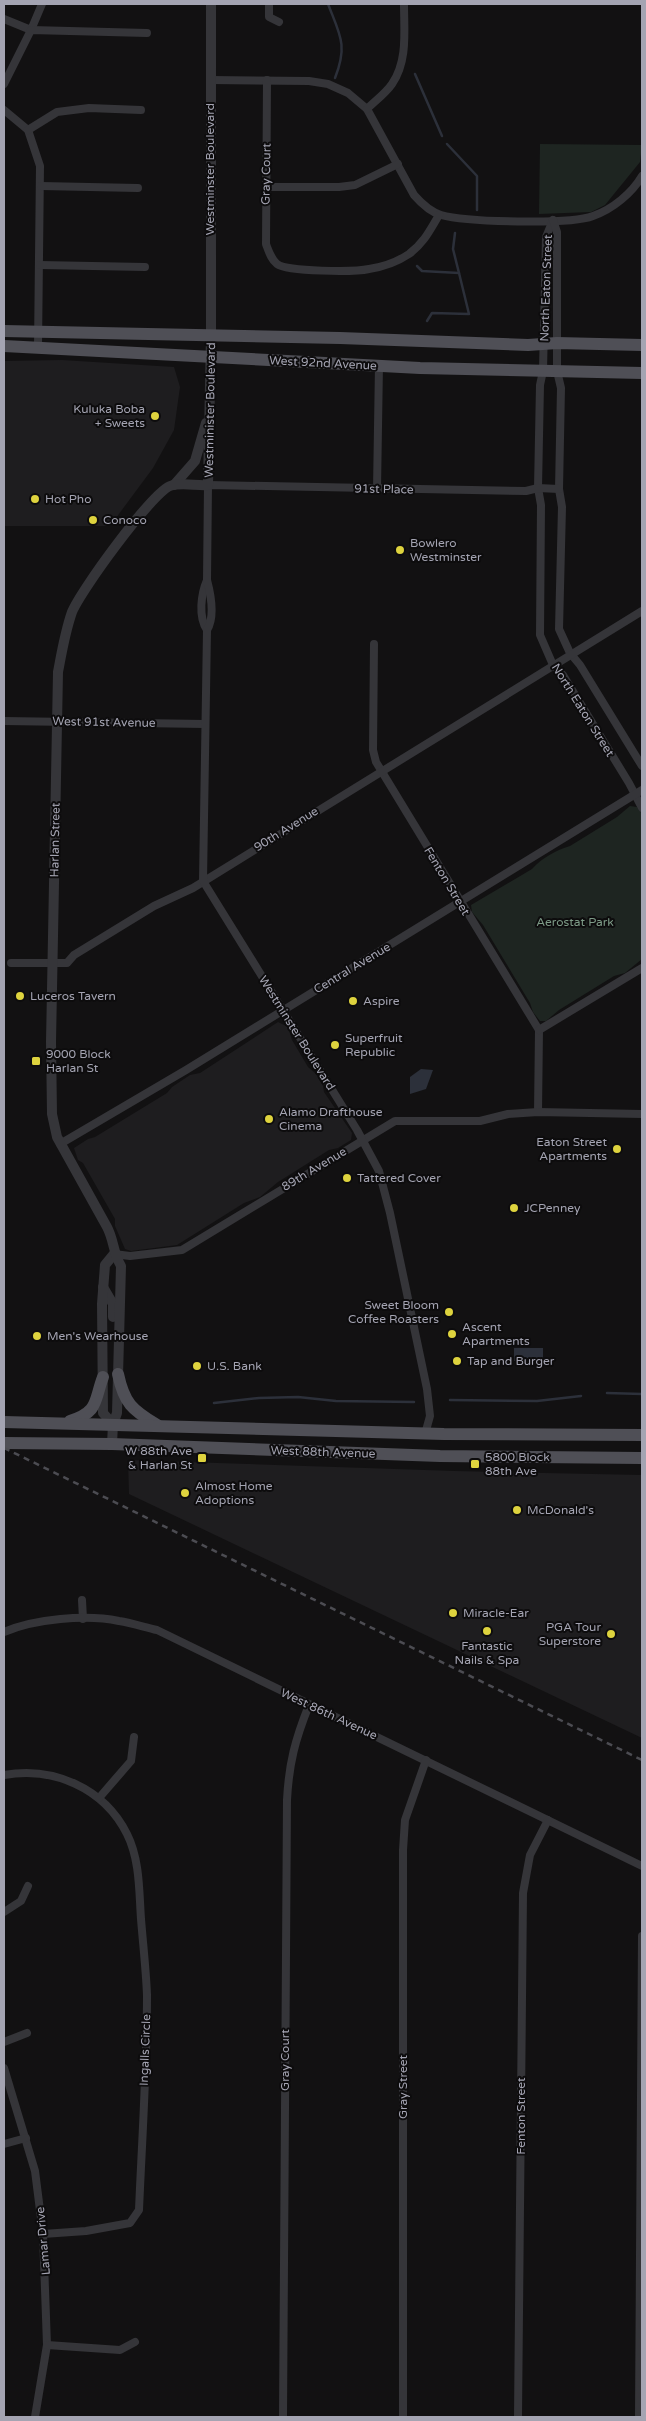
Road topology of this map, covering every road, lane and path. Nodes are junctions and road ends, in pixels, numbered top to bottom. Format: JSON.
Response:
{"nodes":[{"id":1,"x":42,"y":4,"type":"edge"},
{"id":2,"x":211,"y":4,"type":"edge"},
{"id":3,"x":269,"y":4,"type":"edge"},
{"id":4,"x":404,"y":4,"type":"edge"},
{"id":5,"x":4,"y":19,"type":"edge"},
{"id":6,"x":279,"y":22,"type":"dead end"},
{"id":7,"x":31,"y":30,"type":"junction"},
{"id":8,"x":147,"y":33,"type":"dead end"},
{"id":9,"x":210,"y":80,"type":"junction"},
{"id":10,"x":267,"y":80,"type":"junction"},
{"id":11,"x":4,"y":84,"type":"edge"},
{"id":12,"x":367,"y":109,"type":"junction"},
{"id":13,"x":4,"y":110,"type":"edge"},
{"id":14,"x":141,"y":110,"type":"dead end"},
{"id":15,"x":28,"y":130,"type":"junction"},
{"id":16,"x":398,"y":164,"type":"junction"},
{"id":17,"x":642,"y":176,"type":"edge"},
{"id":18,"x":41,"y":186,"type":"junction"},
{"id":19,"x":266,"y":187,"type":"junction"},
{"id":20,"x":138,"y":188,"type":"dead end"},
{"id":21,"x":439,"y":215,"type":"junction"},
{"id":22,"x":553,"y":220,"type":"junction"},
{"id":23,"x":40,"y":266,"type":"junction"},
{"id":24,"x":145,"y":268,"type":"dead end"},
{"id":25,"x":4,"y":331,"type":"edge"},
{"id":26,"x":39,"y":332,"type":"junction"},
{"id":27,"x":212,"y":335,"type":"junction"},
{"id":28,"x":551,"y":343,"type":"junction"},
{"id":29,"x":642,"y":345,"type":"edge"},
{"id":30,"x":4,"y":346,"type":"edge"},
{"id":31,"x":38,"y":347,"type":"junction"},
{"id":32,"x":211,"y":357,"type":"junction"},
{"id":33,"x":379,"y":366,"type":"junction"},
{"id":34,"x":544,"y":371,"type":"junction"},
{"id":35,"x":557,"y":371,"type":"junction"},
{"id":36,"x":642,"y":373,"type":"edge"},
{"id":37,"x":210,"y":409,"type":"junction"},
{"id":38,"x":174,"y":485,"type":"junction"},
{"id":39,"x":208,"y":486,"type":"junction"},
{"id":40,"x":538,"y":488,"type":"junction"},
{"id":41,"x":377,"y":489,"type":"junction"},
{"id":42,"x":560,"y":489,"type":"junction"},
{"id":43,"x":642,"y":611,"type":"edge"},
{"id":44,"x":374,"y":644,"type":"dead end"},
{"id":45,"x":570,"y":653,"type":"junction"},
{"id":46,"x":553,"y":665,"type":"junction"},
{"id":47,"x":4,"y":721,"type":"edge"},
{"id":48,"x":57,"y":721,"type":"junction"},
{"id":49,"x":205,"y":724,"type":"junction"},
{"id":50,"x":642,"y":766,"type":"edge"},
{"id":51,"x":381,"y":771,"type":"junction"},
{"id":52,"x":642,"y":790,"type":"edge"},
{"id":53,"x":635,"y":794,"type":"junction"},
{"id":54,"x":642,"y":808,"type":"edge"},
{"id":55,"x":203,"y":881,"type":"junction"},
{"id":56,"x":460,"y":902,"type":"junction"},
{"id":57,"x":11,"y":963,"type":"dead end"},
{"id":58,"x":52,"y":964,"type":"junction"},
{"id":59,"x":642,"y":968,"type":"edge"},
{"id":60,"x":282,"y":1011,"type":"junction"},
{"id":61,"x":539,"y":1030,"type":"junction"},
{"id":62,"x":538,"y":1112,"type":"junction"},
{"id":63,"x":642,"y":1114,"type":"edge"},
{"id":64,"x":362,"y":1139,"type":"junction"},
{"id":65,"x":60,"y":1144,"type":"junction"},
{"id":66,"x":114,"y":1254,"type":"junction"},
{"id":67,"x":103,"y":1287,"type":"junction"},
{"id":68,"x":118,"y":1358,"type":"junction"},
{"id":69,"x":118,"y":1374,"type":"junction"},
{"id":70,"x":102,"y":1377,"type":"junction"},
{"id":71,"x":4,"y":1422,"type":"edge"},
{"id":72,"x":62,"y":1423,"type":"junction"},
{"id":73,"x":113,"y":1424,"type":"junction"},
{"id":74,"x":159,"y":1427,"type":"junction"},
{"id":75,"x":425,"y":1434,"type":"junction"},
{"id":76,"x":642,"y":1435,"type":"edge"},
{"id":77,"x":4,"y":1443,"type":"edge"},
{"id":78,"x":112,"y":1444,"type":"junction"},
{"id":79,"x":642,"y":1458,"type":"edge"},
{"id":80,"x":82,"y":1600,"type":"dead end"},
{"id":81,"x":83,"y":1619,"type":"junction"},
{"id":82,"x":4,"y":1632,"type":"edge"},
{"id":83,"x":309,"y":1705,"type":"junction"},
{"id":84,"x":134,"y":1737,"type":"dead end"},
{"id":85,"x":426,"y":1760,"type":"junction"},
{"id":86,"x":4,"y":1775,"type":"edge"},
{"id":87,"x":99,"y":1798,"type":"junction"},
{"id":88,"x":548,"y":1820,"type":"junction"},
{"id":89,"x":642,"y":1866,"type":"edge"},
{"id":90,"x":28,"y":1886,"type":"dead end"},
{"id":91,"x":4,"y":1912,"type":"edge"},
{"id":92,"x":642,"y":1936,"type":"edge"},
{"id":93,"x":27,"y":2033,"type":"dead end"},
{"id":94,"x":4,"y":2042,"type":"edge"},
{"id":95,"x":4,"y":2068,"type":"edge"},
{"id":96,"x":26,"y":2138,"type":"junction"},
{"id":97,"x":4,"y":2144,"type":"edge"},
{"id":98,"x":43,"y":2234,"type":"junction"},
{"id":99,"x":135,"y":2342,"type":"dead end"},
{"id":100,"x":48,"y":2345,"type":"junction"},
{"id":101,"x":35,"y":2417,"type":"edge"},
{"id":102,"x":283,"y":2417,"type":"edge"},
{"id":103,"x":403,"y":2417,"type":"edge"},
{"id":104,"x":518,"y":2417,"type":"edge"},
{"id":105,"x":639,"y":2417,"type":"edge"}],
"edges":[{"from":1,"to":7,"type":"street"},
{"from":2,"to":9,"type":"street","name":"Westminster Boulevard"},
{"from":3,"to":6,"type":"street"},
{"from":4,"to":12,"type":"street"},
{"from":5,"to":7,"type":"street"},
{"from":7,"to":8,"type":"street"},
{"from":7,"to":11,"type":"street"},
{"from":9,"to":10,"type":"street"},
{"from":9,"to":27,"type":"street","name":"Westminster Boulevard"},
{"from":10,"to":12,"type":"street"},
{"from":10,"to":19,"type":"street","name":"Gray Court"},
{"from":12,"to":16,"type":"street"},
{"from":13,"to":15,"type":"street"},
{"from":14,"to":15,"type":"street"},
{"from":15,"to":18,"type":"street"},
{"from":16,"to":19,"type":"street"},
{"from":16,"to":21,"type":"street"},
{"from":17,"to":22,"type":"street"},
{"from":18,"to":20,"type":"street"},
{"from":18,"to":23,"type":"street"},
{"from":19,"to":21,"type":"street","name":"Gray Court"},
{"from":21,"to":22,"type":"street"},
{"from":22,"to":28,"type":"street","name":"North Eaton Street"},
{"from":22,"to":28,"type":"street","name":"North Eaton Street"},
{"from":23,"to":24,"type":"street"},
{"from":23,"to":26,"type":"street"},
{"from":25,"to":26,"type":"main road","name":"West 92nd Avenue"},
{"from":26,"to":27,"type":"main road","name":"West 92nd Avenue"},
{"from":26,"to":31,"type":"street"},
{"from":27,"to":28,"type":"main road","name":"West 92nd Avenue"},
{"from":27,"to":32,"type":"street","name":"Westminister Boulevard"},
{"from":28,"to":29,"type":"main road","name":"West 92nd Avenue"},
{"from":28,"to":34,"type":"street","name":"North Eaton Street"},
{"from":28,"to":35,"type":"street","name":"North Eaton Street"},
{"from":30,"to":31,"type":"main road","name":"West 92nd Avenue"},
{"from":31,"to":32,"type":"main road","name":"West 92nd Avenue"},
{"from":32,"to":33,"type":"main road","name":"West 92nd Avenue"},
{"from":32,"to":37,"type":"street","name":"Westminister Boulevard"},
{"from":33,"to":34,"type":"main road","name":"West 92nd Avenue"},
{"from":33,"to":41,"type":"street"},
{"from":34,"to":35,"type":"main road","name":"West 92nd Avenue"},
{"from":34,"to":40,"type":"street","name":"North Eaton Street"},
{"from":35,"to":36,"type":"main road","name":"West 92nd Avenue"},
{"from":35,"to":42,"type":"street","name":"North Eaton Street"},
{"from":37,"to":38,"type":"street","name":"Harlan Street"},
{"from":37,"to":39,"type":"street","name":"Westminister Boulevard"},
{"from":38,"to":39,"type":"street"},
{"from":38,"to":48,"type":"street","name":"Harlan Street"},
{"from":39,"to":41,"type":"street","name":"91st Place"},
{"from":39,"to":49,"type":"street"},
{"from":40,"to":41,"type":"street","name":"91st Place"},
{"from":40,"to":42,"type":"street","name":"91st Place"},
{"from":40,"to":46,"type":"street","name":"North Eaton Street"},
{"from":42,"to":45,"type":"street","name":"North Eaton Street"},
{"from":43,"to":45,"type":"street","name":"90th Avenue"},
{"from":44,"to":51,"type":"street","name":"Fenton Street"},
{"from":45,"to":46,"type":"street","name":"90th Avenue"},
{"from":45,"to":50,"type":"street","name":"North Eaton Street"},
{"from":46,"to":51,"type":"street","name":"90th Avenue"},
{"from":46,"to":53,"type":"street","name":"North Eaton Street"},
{"from":47,"to":48,"type":"street","name":"West 91st Avenue"},
{"from":48,"to":49,"type":"street","name":"West 91st Avenue"},
{"from":48,"to":58,"type":"street","name":"Harlan Street"},
{"from":49,"to":55,"type":"street"},
{"from":51,"to":55,"type":"street","name":"90th Avenue"},
{"from":51,"to":56,"type":"street","name":"Fenton Street"},
{"from":52,"to":53,"type":"street","name":"Central Avenue"},
{"from":53,"to":54,"type":"street","name":"North Eaton Street"},
{"from":53,"to":56,"type":"street","name":"Central Avenue"},
{"from":55,"to":58,"type":"street","name":"90th Avenue"},
{"from":55,"to":60,"type":"street","name":"Westminster Boulevard"},
{"from":56,"to":60,"type":"street","name":"Central Avenue"},
{"from":56,"to":61,"type":"street","name":"Fenton Street"},
{"from":57,"to":58,"type":"street","name":"90th Avenue"},
{"from":58,"to":65,"type":"street","name":"Harlan Street"},
{"from":59,"to":61,"type":"street"},
{"from":60,"to":64,"type":"street","name":"Westminster Boulevard"},
{"from":60,"to":65,"type":"street","name":"Central Avenue"},
{"from":61,"to":62,"type":"street"},
{"from":62,"to":63,"type":"street","name":"89th Avenue"},
{"from":62,"to":64,"type":"street","name":"89th Avenue"},
{"from":64,"to":66,"type":"street","name":"89th Avenue"},
{"from":64,"to":75,"type":"street","name":"Westminster Boulevard"},
{"from":65,"to":66,"type":"street","name":"Harlan Street"},
{"from":66,"to":67,"type":"street","name":"Harlan Street"},
{"from":66,"to":68,"type":"street","name":"Harlan Street"},
{"from":67,"to":68,"type":"street"},
{"from":67,"to":70,"type":"street","name":"Harlan Street"},
{"from":68,"to":69,"type":"street","name":"Harlan Street"},
{"from":69,"to":73,"type":"street","name":"Harlan Street"},
{"from":69,"to":74,"type":"main road"},
{"from":70,"to":72,"type":"main road"},
{"from":70,"to":73,"type":"street","name":"Harlan Street"},
{"from":71,"to":72,"type":"main road","name":"West 88th Avenue"},
{"from":72,"to":73,"type":"main road","name":"West 88th Avenue"},
{"from":73,"to":74,"type":"main road","name":"West 88th Avenue"},
{"from":73,"to":78,"type":"street","name":"Harlan Street"},
{"from":74,"to":75,"type":"main road","name":"West 88th Avenue"},
{"from":75,"to":76,"type":"main road","name":"West 88th Avenue"},
{"from":77,"to":78,"type":"main road","name":"West 88th Avenue"},
{"from":78,"to":79,"type":"main road","name":"West 88th Avenue"},
{"from":80,"to":81,"type":"street"},
{"from":81,"to":82,"type":"street","name":"West 86th Avenue"},
{"from":81,"to":83,"type":"street","name":"West 86th Avenue"},
{"from":83,"to":85,"type":"street","name":"West 86th Avenue"},
{"from":83,"to":102,"type":"street","name":"Gray Court"},
{"from":84,"to":87,"type":"street"},
{"from":85,"to":88,"type":"street","name":"West 86th Avenue"},
{"from":85,"to":103,"type":"street","name":"Gray Street"},
{"from":86,"to":87,"type":"street","name":"Ingalls Circle"},
{"from":87,"to":98,"type":"street","name":"Ingalls Circle"},
{"from":88,"to":89,"type":"street","name":"West 86th Avenue"},
{"from":88,"to":104,"type":"street","name":"Fenton Street"},
{"from":90,"to":91,"type":"street"},
{"from":92,"to":105,"type":"street"},
{"from":93,"to":94,"type":"street"},
{"from":95,"to":96,"type":"street","name":"Lamar Drive"},
{"from":96,"to":97,"type":"street"},
{"from":96,"to":98,"type":"street","name":"Lamar Drive"},
{"from":98,"to":100,"type":"street","name":"Lamar Drive"},
{"from":99,"to":100,"type":"street"},
{"from":100,"to":101,"type":"street","name":"Lamar Drive"}]}
